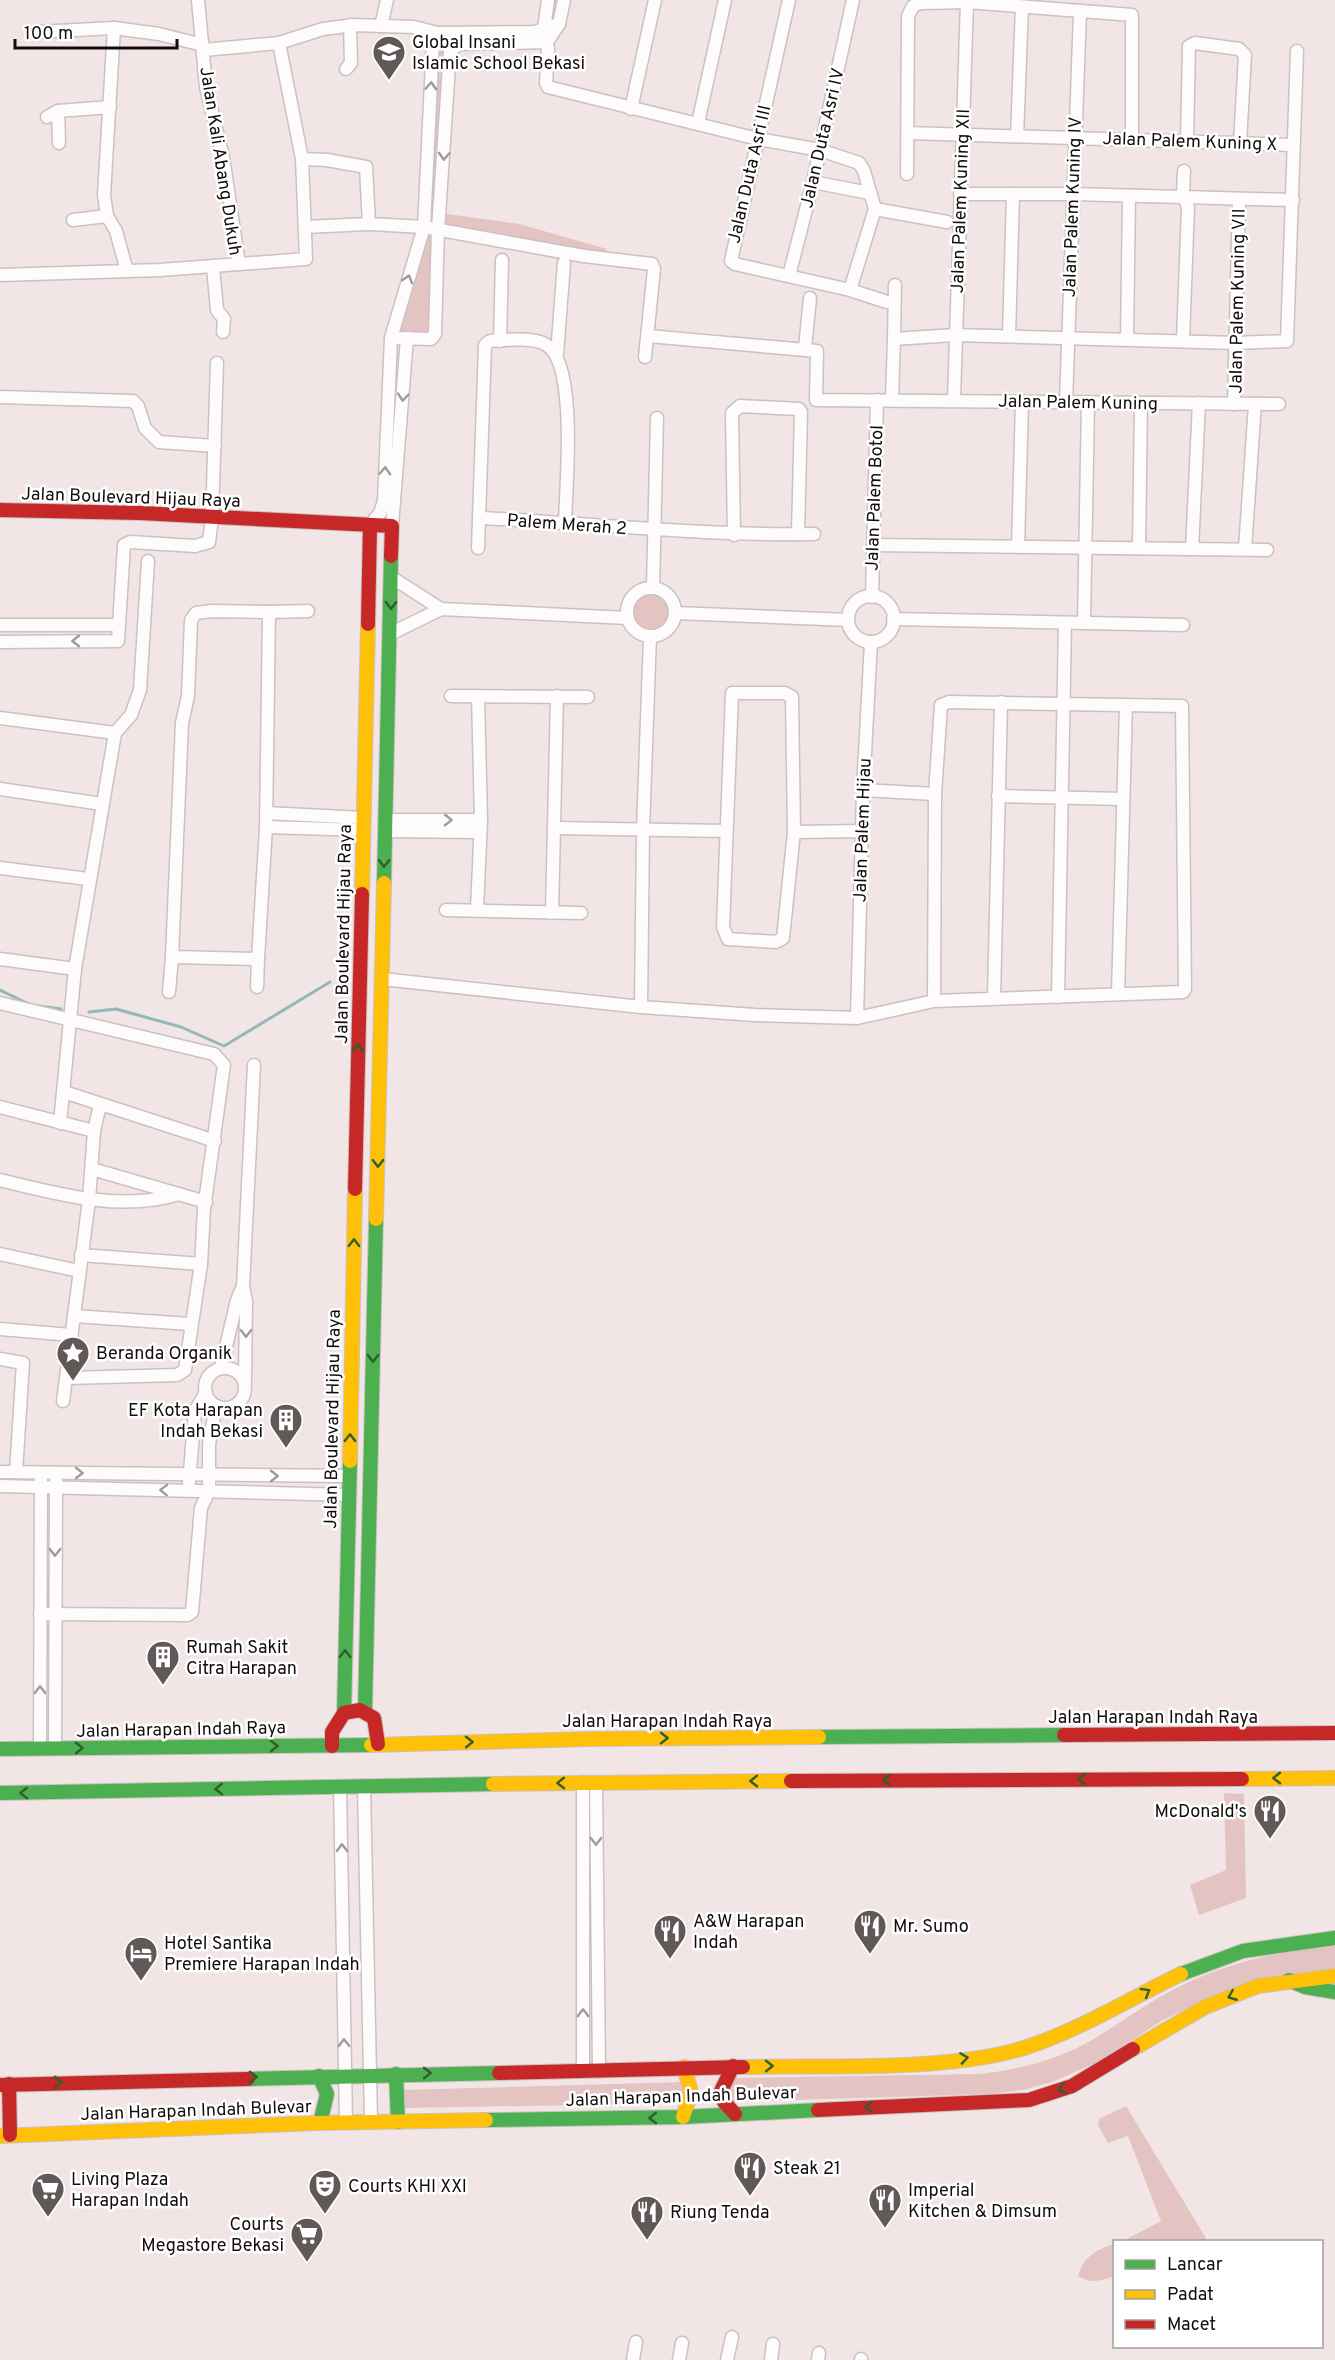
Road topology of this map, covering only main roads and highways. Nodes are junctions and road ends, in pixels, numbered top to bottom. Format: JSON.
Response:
{"nodes":[{"id":1,"x":0,"y":510,"type":"edge"},
{"id":2,"x":370,"y":525,"type":"junction"},
{"id":3,"x":366,"y":701,"type":"junction"},
{"id":4,"x":388,"y":701,"type":"junction"},
{"id":5,"x":379,"y":1107,"type":"junction"},
{"id":6,"x":357,"y":1108,"type":"junction"},
{"id":7,"x":378,"y":1122,"type":"junction"},
{"id":8,"x":357,"y":1123,"type":"junction"},
{"id":9,"x":349,"y":1500,"type":"junction"},
{"id":10,"x":370,"y":1505,"type":"junction"},
{"id":11,"x":365,"y":1711,"type":"junction"},
{"id":12,"x":344,"y":1713,"type":"junction"},
{"id":13,"x":1335,"y":1733,"type":"edge"},
{"id":14,"x":378,"y":1744,"type":"junction"},
{"id":15,"x":332,"y":1746,"type":"junction"},
{"id":16,"x":0,"y":1749,"type":"edge"},
{"id":17,"x":1335,"y":1778,"type":"edge"},
{"id":18,"x":0,"y":1793,"type":"edge"},
{"id":19,"x":1335,"y":1928,"type":"edge"},
{"id":20,"x":1335,"y":1938,"type":"edge"},
{"id":21,"x":1310,"y":1940,"type":"junction"},
{"id":22,"x":1335,"y":1976,"type":"edge"},
{"id":23,"x":1288,"y":1980,"type":"junction"},
{"id":24,"x":1335,"y":1992,"type":"edge"},
{"id":25,"x":733,"y":2066,"type":"junction"},
{"id":26,"x":684,"y":2067,"type":"junction"},
{"id":27,"x":396,"y":2074,"type":"junction"},
{"id":28,"x":319,"y":2076,"type":"junction"},
{"id":29,"x":4,"y":2084,"type":"edge"},
{"id":30,"x":735,"y":2114,"type":"junction"},
{"id":31,"x":683,"y":2117,"type":"junction"},
{"id":32,"x":398,"y":2122,"type":"junction"},
{"id":33,"x":320,"y":2123,"type":"junction"},
{"id":34,"x":6,"y":2131,"type":"edge"}],
"edges":[{"from":1,"to":2,"type":"main road","name":"Jalan Boulevard Hijau Raya"},
{"from":2,"to":3,"type":"main road","name":"Jalan Boulevard Hijau Raya"},
{"from":2,"to":4,"type":"main road","one_way":true},
{"from":3,"to":4,"type":"main road"},
{"from":6,"to":3,"type":"main road","name":"Jalan Boulevard Hijau Raya","one_way":true},
{"from":4,"to":5,"type":"main road","one_way":true},
{"from":5,"to":6,"type":"main road"},
{"from":5,"to":7,"type":"main road"},
{"from":6,"to":8,"type":"main road","name":"Jalan Boulevard Hijau Raya"},
{"from":7,"to":8,"type":"main road"},
{"from":7,"to":10,"type":"main road","one_way":true},
{"from":9,"to":8,"type":"main road","name":"Jalan Boulevard Hijau Raya","one_way":true},
{"from":9,"to":10,"type":"main road"},
{"from":12,"to":9,"type":"main road","name":"Jalan Boulevard Hijau Raya","one_way":true},
{"from":10,"to":11,"type":"main road"},
{"from":11,"to":12,"type":"main road"},
{"from":11,"to":14,"type":"main road"},
{"from":12,"to":15,"type":"main road"},
{"from":14,"to":13,"type":"main road","name":"Jalan Harapan Indah Raya","one_way":true},
{"from":14,"to":15,"type":"main road","name":"Jalan Harapan Indah Raya"},
{"from":16,"to":15,"type":"main road","name":"Jalan Harapan Indah Raya","one_way":true},
{"from":17,"to":18,"type":"main road","one_way":true},
{"from":19,"to":21,"type":"main road"},
{"from":20,"to":21,"type":"main road","name":"Jalan Harapan Indah Bulevar"},
{"from":25,"to":21,"type":"main road","name":"Jalan Harapan Indah Bulevar","one_way":true},
{"from":22,"to":23,"type":"main road","name":"Jalan Harapan Indah Bulevar"},
{"from":23,"to":24,"type":"main road"},
{"from":23,"to":30,"type":"main road","name":"Jalan Harapan Indah Bulevar","one_way":true},
{"from":25,"to":26,"type":"main road","name":"Jalan Harapan Indah Bulevar"},
{"from":25,"to":30,"type":"main road"},
{"from":27,"to":26,"type":"main road","name":"Jalan Harapan Indah Bulevar","one_way":true},
{"from":26,"to":31,"type":"main road"},
{"from":27,"to":28,"type":"main road","name":"Jalan Harapan Indah Bulevar"},
{"from":27,"to":32,"type":"main road"},
{"from":29,"to":28,"type":"main road","name":"Jalan Harapan Indah Bulevar","one_way":true},
{"from":28,"to":33,"type":"main road"},
{"from":29,"to":34,"type":"main road"},
{"from":30,"to":31,"type":"main road","name":"Jalan Harapan Indah Bulevar"},
{"from":31,"to":32,"type":"main road","name":"Jalan Harapan Indah Bulevar","one_way":true},
{"from":32,"to":33,"type":"main road","name":"Jalan Harapan Indah Bulevar"},
{"from":33,"to":34,"type":"main road","name":"Jalan Harapan Indah Bulevar"}]}
